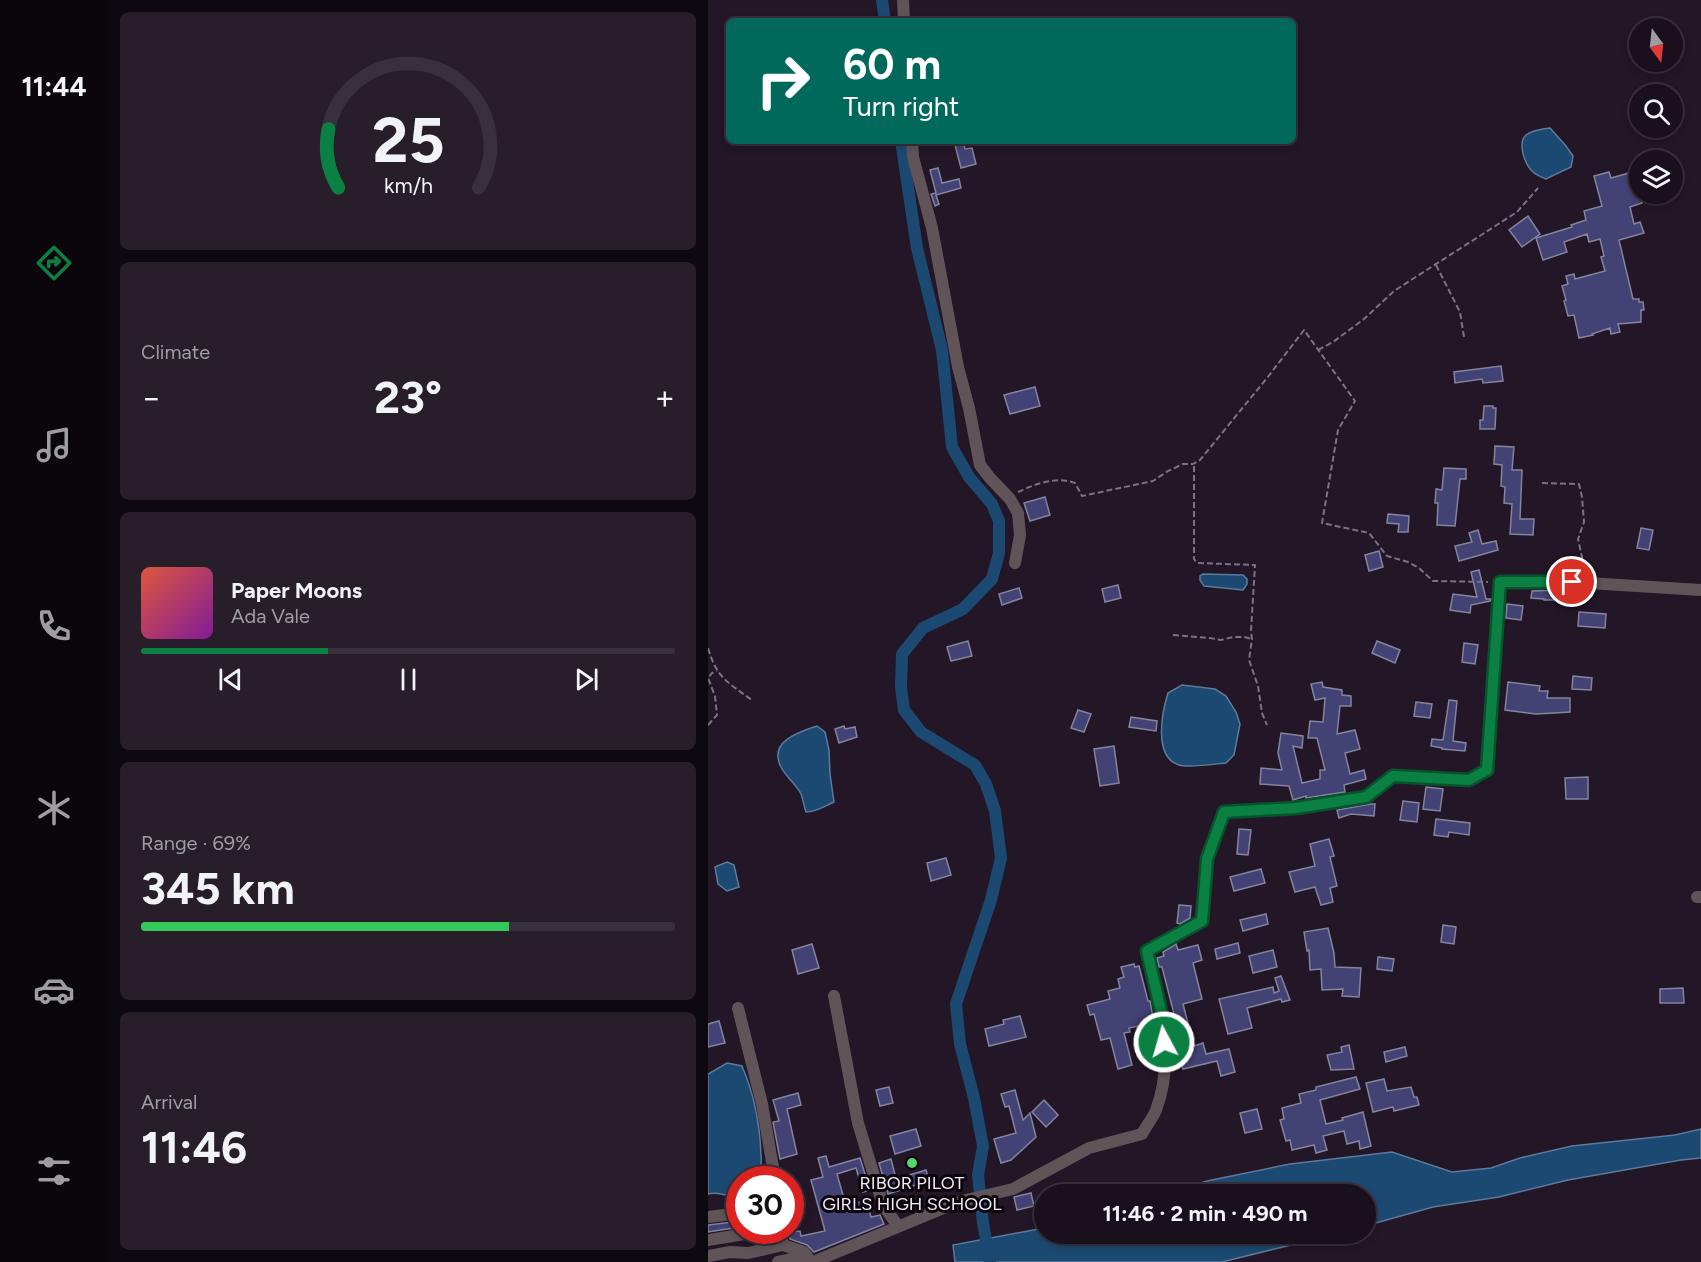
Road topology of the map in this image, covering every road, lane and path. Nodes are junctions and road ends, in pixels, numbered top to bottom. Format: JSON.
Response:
{"nodes":[{"id":1,"x":903,"y":0,"type":"edge"},
{"id":2,"x":904,"y":18,"type":"edge"},
{"id":3,"x":912,"y":144,"type":"edge"},
{"id":4,"x":1538,"y":188,"type":"dead end"},
{"id":5,"x":1436,"y":264,"type":"junction"},
{"id":6,"x":1464,"y":337,"type":"dead end"},
{"id":7,"x":1318,"y":350,"type":"junction"},
{"id":8,"x":1194,"y":466,"type":"dead end"},
{"id":9,"x":1542,"y":483,"type":"dead end"},
{"id":10,"x":1008,"y":496,"type":"junction"},
{"id":11,"x":1015,"y":563,"type":"dead end"},
{"id":12,"x":1500,"y":582,"type":"junction"},
{"id":13,"x":1583,"y":582,"type":"junction"},
{"id":14,"x":1701,"y":590,"type":"edge"},
{"id":15,"x":1173,"y":635,"type":"dead end"},
{"id":16,"x":1252,"y":639,"type":"junction"},
{"id":17,"x":708,"y":648,"type":"edge"},
{"id":18,"x":717,"y":671,"type":"junction"},
{"id":19,"x":753,"y":701,"type":"dead end"},
{"id":20,"x":708,"y":725,"type":"edge"},
{"id":21,"x":1268,"y":725,"type":"dead end"},
{"id":22,"x":834,"y":996,"type":"dead end"},
{"id":23,"x":738,"y":1008,"type":"dead end"},
{"id":24,"x":773,"y":1166,"type":"edge"},
{"id":25,"x":726,"y":1215,"type":"edge"},
{"id":26,"x":708,"y":1217,"type":"edge"},
{"id":27,"x":898,"y":1226,"type":"junction"},
{"id":28,"x":726,"y":1237,"type":"edge"},
{"id":29,"x":708,"y":1240,"type":"edge"},
{"id":30,"x":783,"y":1245,"type":"joint"},
{"id":31,"x":708,"y":1256,"type":"edge"},
{"id":32,"x":810,"y":1260,"type":"edge"},
{"id":33,"x":778,"y":1262,"type":"edge"}],
"edges":[{"from":1,"to":2,"type":"street"},
{"from":3,"to":10,"type":"street"},
{"from":4,"to":5,"type":"path"},
{"from":5,"to":6,"type":"path"},
{"from":5,"to":7,"type":"path"},
{"from":7,"to":10,"type":"path"},
{"from":7,"to":12,"type":"path"},
{"from":8,"to":16,"type":"path"},
{"from":9,"to":13,"type":"path"},
{"from":10,"to":11,"type":"street"},
{"from":12,"to":13,"type":"street"},
{"from":12,"to":27,"type":"street"},
{"from":13,"to":14,"type":"street"},
{"from":15,"to":16,"type":"path"},
{"from":16,"to":21,"type":"path"},
{"from":17,"to":18,"type":"path"},
{"from":18,"to":19,"type":"path"},
{"from":18,"to":20,"type":"path"},
{"from":22,"to":27,"type":"street"},
{"from":23,"to":24,"type":"street"},
{"from":25,"to":26,"type":"street"},
{"from":27,"to":32,"type":"street"},
{"from":28,"to":29,"type":"street"},
{"from":30,"to":31,"type":"street"},
{"from":30,"to":32,"type":"street"},
{"from":32,"to":33,"type":"street"}]}
